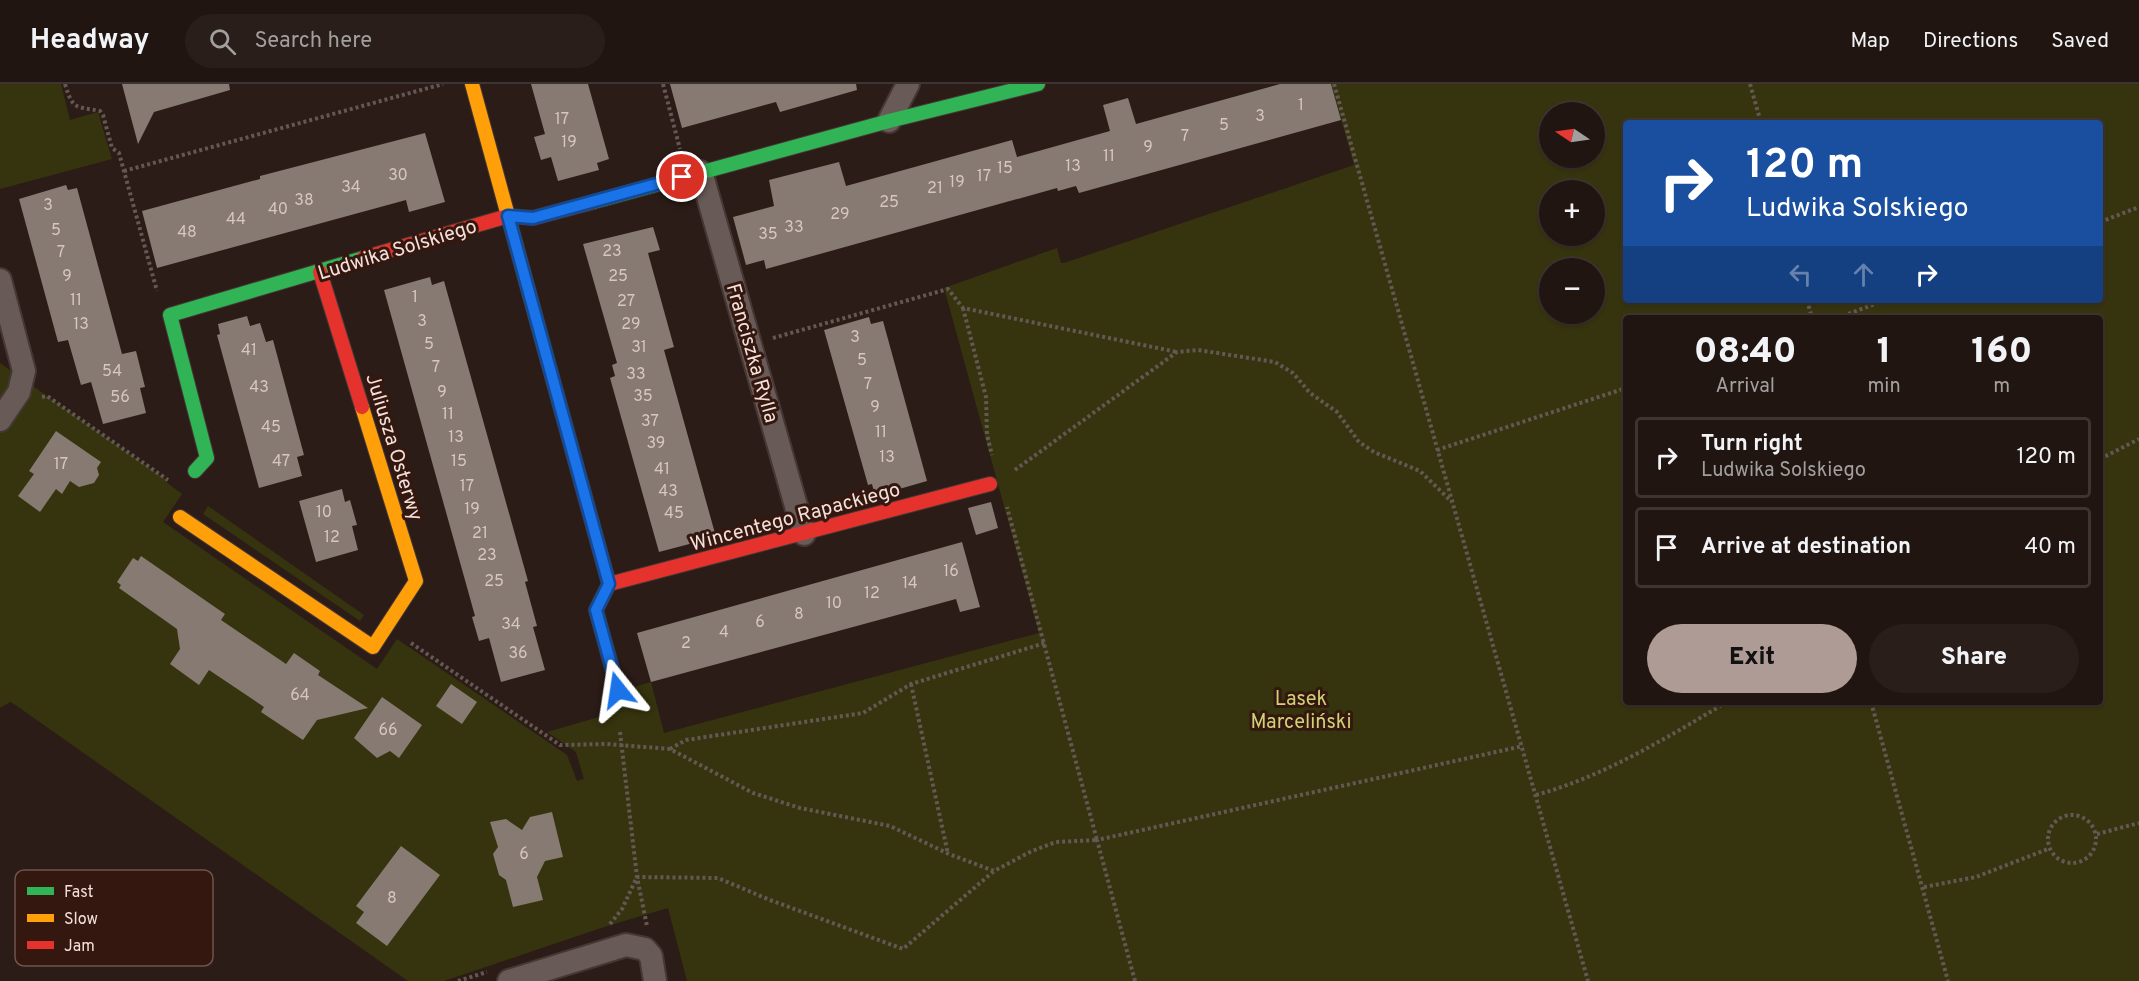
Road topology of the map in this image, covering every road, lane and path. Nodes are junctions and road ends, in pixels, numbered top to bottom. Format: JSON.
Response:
{"nodes":[{"id":1,"x":64,"y":84,"type":"edge"},
{"id":2,"x":443,"y":84,"type":"edge"},
{"id":3,"x":472,"y":84,"type":"edge"},
{"id":4,"x":663,"y":84,"type":"edge"},
{"id":5,"x":908,"y":84,"type":"edge"},
{"id":6,"x":1038,"y":84,"type":"edge"},
{"id":7,"x":1334,"y":84,"type":"edge"},
{"id":8,"x":1750,"y":84,"type":"edge"},
{"id":9,"x":1760,"y":120,"type":"edge"},
{"id":10,"x":889,"y":121,"type":"junction"},
{"id":11,"x":680,"y":150,"type":"dead end"},
{"id":12,"x":124,"y":171,"type":"junction"},
{"id":13,"x":701,"y":172,"type":"junction"},
{"id":14,"x":2139,"y":207,"type":"edge"},
{"id":15,"x":508,"y":216,"type":"junction"},
{"id":16,"x":2103,"y":221,"type":"edge"},
{"id":17,"x":320,"y":272,"type":"junction"},
{"id":18,"x":0,"y":280,"type":"edge"},
{"id":19,"x":158,"y":296,"type":"dead end"},
{"id":20,"x":1878,"y":303,"type":"edge"},
{"id":21,"x":963,"y":308,"type":"junction"},
{"id":22,"x":1845,"y":315,"type":"edge"},
{"id":23,"x":751,"y":344,"type":"junction"},
{"id":24,"x":1177,"y":352,"type":"junction"},
{"id":25,"x":1623,"y":389,"type":"edge"},
{"id":26,"x":47,"y":396,"type":"dead end"},
{"id":27,"x":0,"y":420,"type":"edge"},
{"id":28,"x":2139,"y":439,"type":"edge"},
{"id":29,"x":1437,"y":450,"type":"junction"},
{"id":30,"x":2103,"y":457,"type":"edge"},
{"id":31,"x":195,"y":471,"type":"dead end"},
{"id":32,"x":168,"y":480,"type":"dead end"},
{"id":33,"x":995,"y":483,"type":"junction"},
{"id":34,"x":1453,"y":503,"type":"junction"},
{"id":35,"x":180,"y":517,"type":"dead end"},
{"id":36,"x":804,"y":534,"type":"junction"},
{"id":37,"x":609,"y":584,"type":"junction"},
{"id":38,"x":409,"y":642,"type":"dead end"},
{"id":39,"x":1046,"y":643,"type":"junction"},
{"id":40,"x":911,"y":684,"type":"junction"},
{"id":41,"x":618,"y":690,"type":"dead end"},
{"id":42,"x":1722,"y":705,"type":"edge"},
{"id":43,"x":1872,"y":705,"type":"edge"},
{"id":44,"x":620,"y":732,"type":"dead end"},
{"id":45,"x":622,"y":746,"type":"junction"},
{"id":46,"x":1523,"y":746,"type":"junction"},
{"id":47,"x":669,"y":749,"type":"junction"},
{"id":48,"x":1536,"y":795,"type":"junction"},
{"id":49,"x":2139,"y":822,"type":"edge"},
{"id":50,"x":2097,"y":834,"type":"junction"},
{"id":51,"x":1097,"y":840,"type":"junction"},
{"id":52,"x":2049,"y":849,"type":"junction"},
{"id":53,"x":949,"y":854,"type":"junction"},
{"id":54,"x":994,"y":871,"type":"junction"},
{"id":55,"x":637,"y":877,"type":"junction"},
{"id":56,"x":1924,"y":887,"type":"junction"},
{"id":57,"x":651,"y":956,"type":"junction"},
{"id":58,"x":509,"y":981,"type":"edge"},
{"id":59,"x":655,"y":981,"type":"edge"},
{"id":60,"x":1135,"y":981,"type":"edge"},
{"id":61,"x":1588,"y":981,"type":"edge"},
{"id":62,"x":1948,"y":981,"type":"edge"}],
"edges":[{"from":1,"to":12,"type":"path"},
{"from":2,"to":12,"type":"path"},
{"from":3,"to":15,"type":"street"},
{"from":4,"to":11,"type":"path"},
{"from":5,"to":10,"type":"street"},
{"from":6,"to":10,"type":"street","name":"Ludwika Solskiego"},
{"from":7,"to":29,"type":"path"},
{"from":8,"to":9,"type":"path"},
{"from":10,"to":13,"type":"street","name":"Ludwika Solskiego"},
{"from":12,"to":19,"type":"path"},
{"from":13,"to":15,"type":"street","name":"Ludwika Solskiego"},
{"from":13,"to":23,"type":"street","name":"Franciszka Rylla"},
{"from":14,"to":16,"type":"path"},
{"from":15,"to":17,"type":"street","name":"Ludwika Solskiego"},
{"from":15,"to":37,"type":"street"},
{"from":17,"to":31,"type":"street","name":"Ludwika Solskiego"},
{"from":17,"to":35,"type":"street","name":"Juliusza Osterwy"},
{"from":18,"to":27,"type":"street"},
{"from":20,"to":22,"type":"path"},
{"from":21,"to":23,"type":"path"},
{"from":21,"to":24,"type":"path"},
{"from":21,"to":33,"type":"path"},
{"from":23,"to":36,"type":"street","name":"Franciszka Rylla"},
{"from":24,"to":33,"type":"path"},
{"from":24,"to":34,"type":"path"},
{"from":25,"to":29,"type":"path"},
{"from":26,"to":32,"type":"path"},
{"from":28,"to":30,"type":"path"},
{"from":29,"to":34,"type":"path"},
{"from":33,"to":36,"type":"street","name":"Wincentego Rapackiego"},
{"from":33,"to":39,"type":"path"},
{"from":34,"to":46,"type":"path"},
{"from":36,"to":37,"type":"street","name":"Wincentego Rapackiego"},
{"from":37,"to":41,"type":"street"},
{"from":38,"to":45,"type":"path"},
{"from":39,"to":40,"type":"path"},
{"from":39,"to":51,"type":"path"},
{"from":40,"to":47,"type":"path"},
{"from":40,"to":53,"type":"path"},
{"from":42,"to":48,"type":"path"},
{"from":43,"to":56,"type":"path"},
{"from":44,"to":45,"type":"path"},
{"from":45,"to":47,"type":"path"},
{"from":45,"to":55,"type":"path"},
{"from":46,"to":48,"type":"path"},
{"from":46,"to":51,"type":"path"},
{"from":47,"to":53,"type":"path"},
{"from":48,"to":61,"type":"path"},
{"from":49,"to":50,"type":"path"},
{"from":50,"to":52,"type":"path"},
{"from":50,"to":52,"type":"path"},
{"from":51,"to":54,"type":"path"},
{"from":51,"to":60,"type":"path"},
{"from":52,"to":56,"type":"path"},
{"from":53,"to":54,"type":"path"},
{"from":54,"to":55,"type":"path"},
{"from":55,"to":57,"type":"path"},
{"from":56,"to":62,"type":"path"},
{"from":57,"to":58,"type":"street"},
{"from":57,"to":59,"type":"street"}]}
